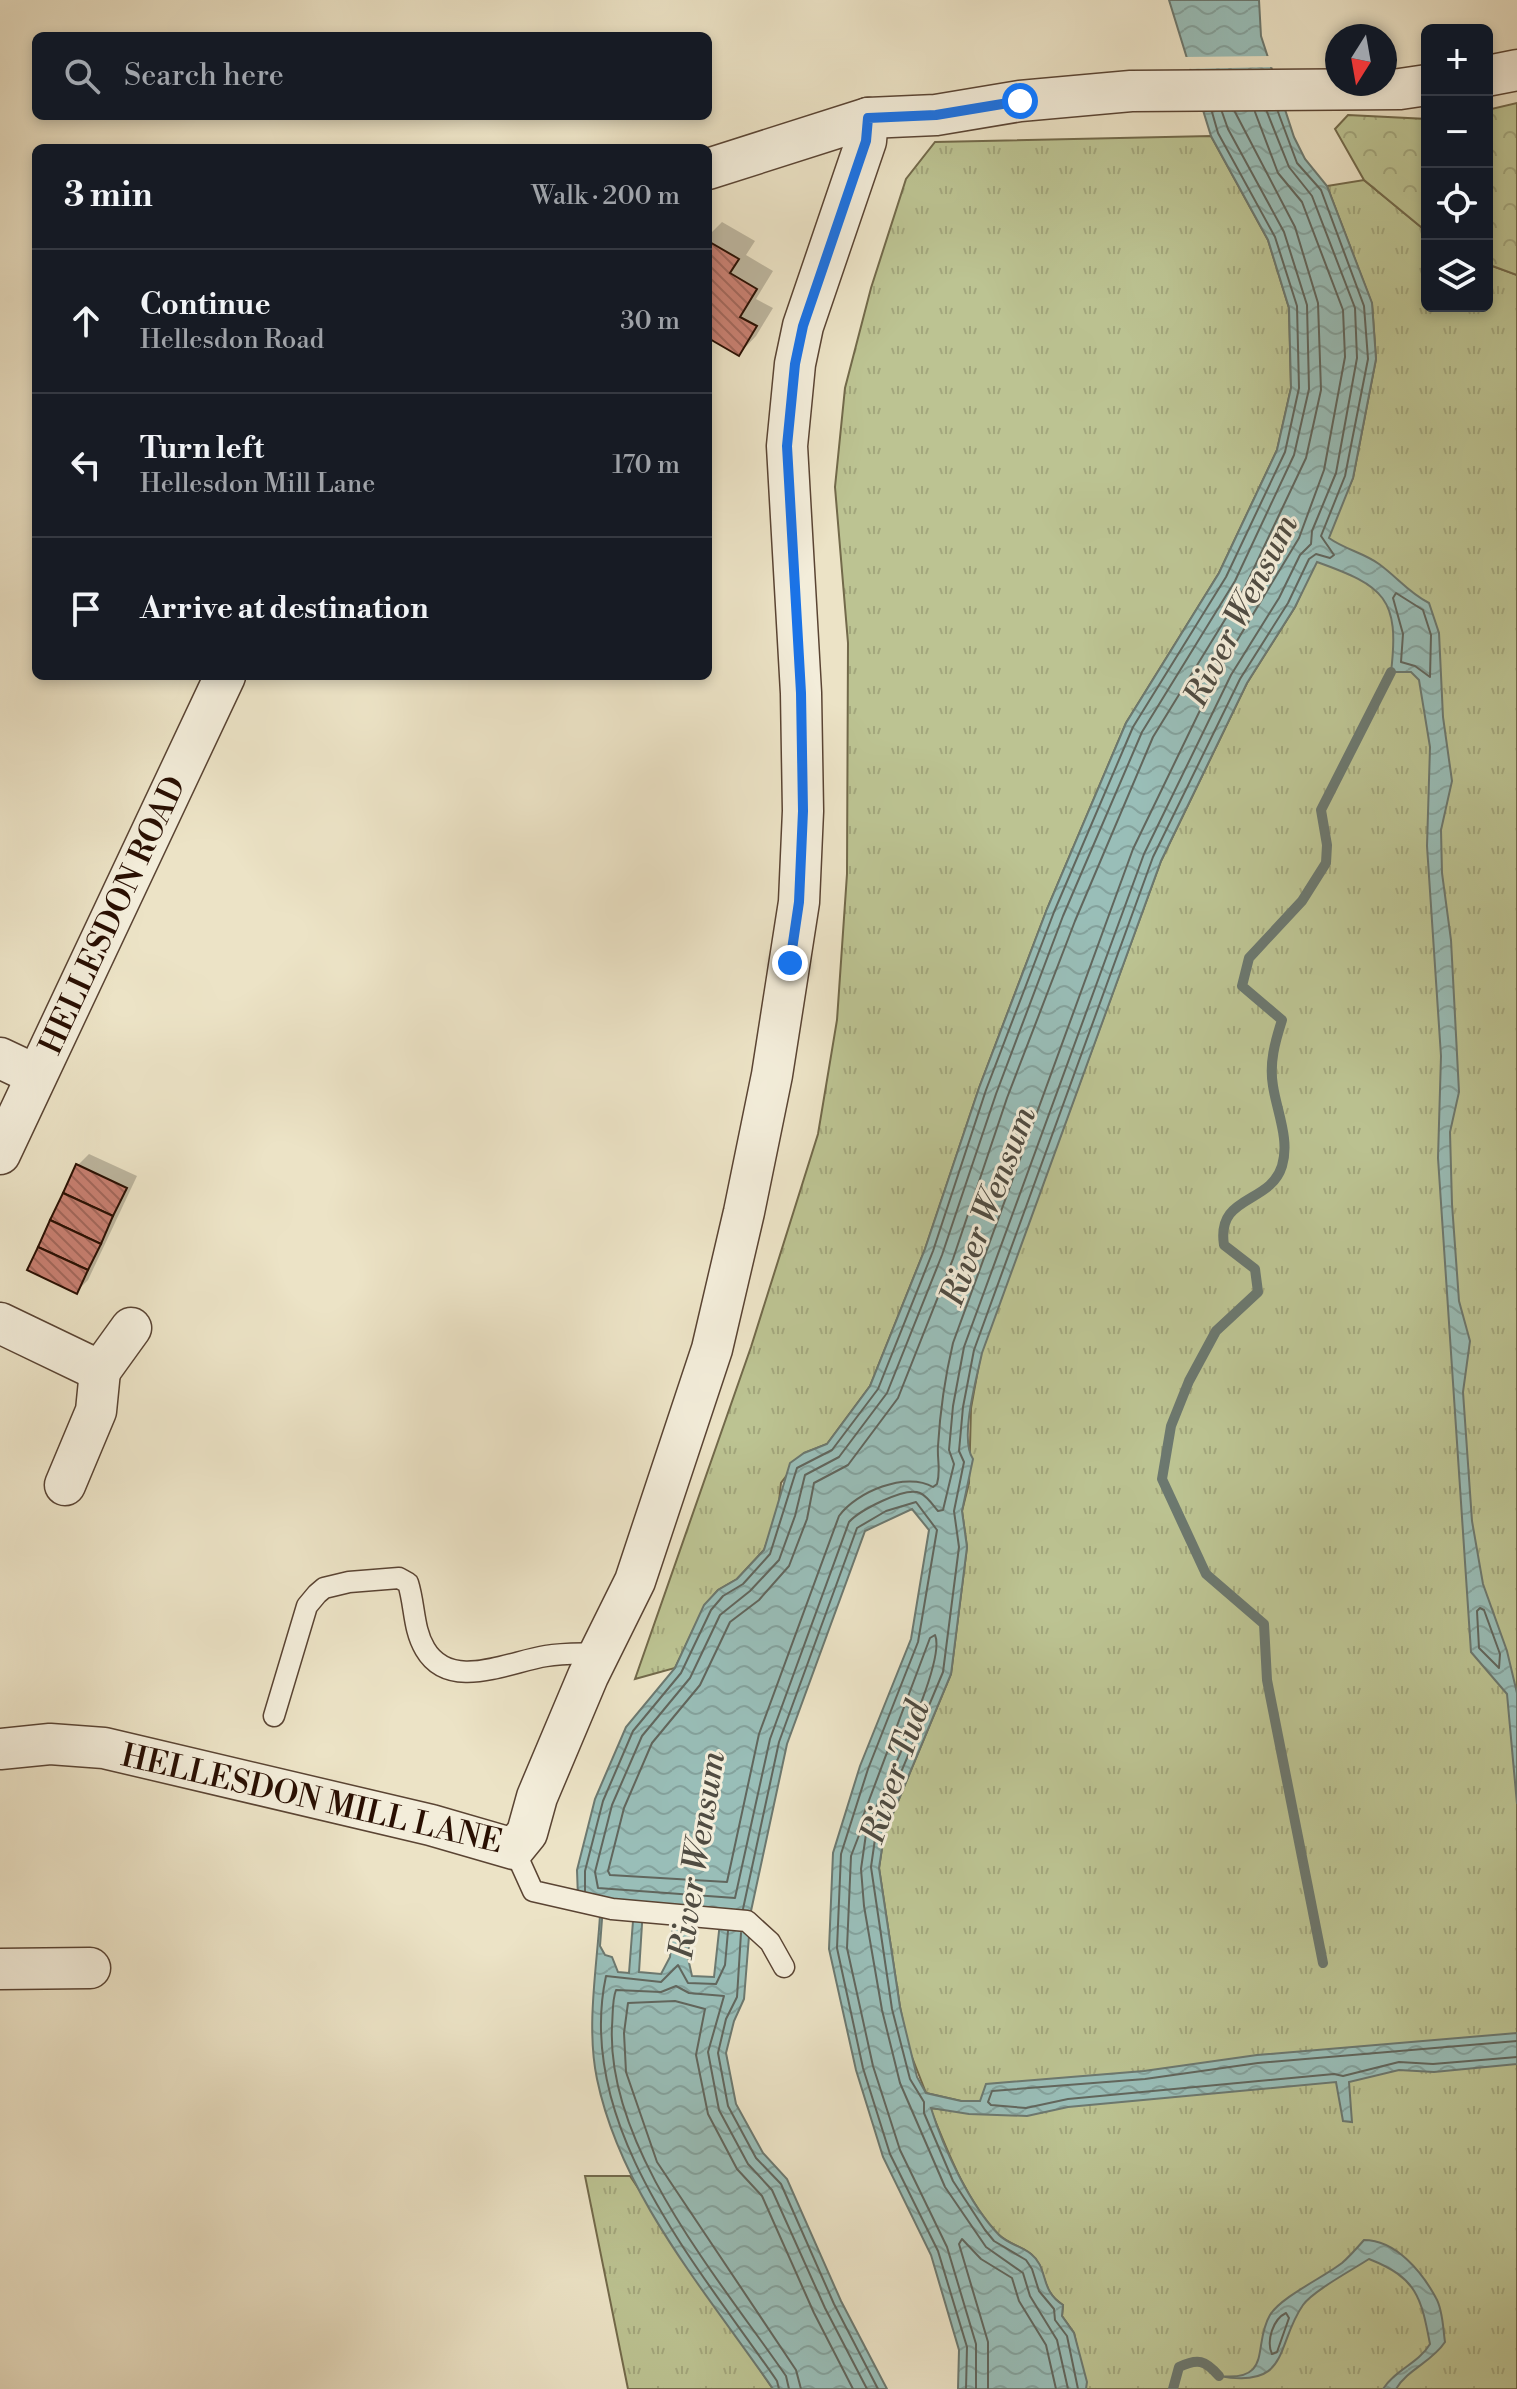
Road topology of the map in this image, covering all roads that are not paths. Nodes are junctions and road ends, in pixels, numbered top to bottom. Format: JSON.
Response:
{"nodes":[{"id":1,"x":1517,"y":70,"type":"edge"},
{"id":2,"x":1493,"y":75,"type":"edge"},
{"id":3,"x":1421,"y":86,"type":"edge"},
{"id":4,"x":868,"y":118,"type":"junction"},
{"id":5,"x":712,"y":168,"type":"edge"},
{"id":6,"x":223,"y":680,"type":"edge"},
{"id":7,"x":0,"y":1058,"type":"edge"},
{"id":8,"x":36,"y":1075,"type":"junction"},
{"id":9,"x":0,"y":1154,"type":"edge"},
{"id":10,"x":0,"y":1323,"type":"edge"},
{"id":11,"x":131,"y":1328,"type":"dead end"},
{"id":12,"x":100,"y":1371,"type":"junction"},
{"id":13,"x":65,"y":1485,"type":"dead end"},
{"id":14,"x":602,"y":1653,"type":"junction"},
{"id":15,"x":274,"y":1716,"type":"dead end"},
{"id":16,"x":0,"y":1749,"type":"edge"},
{"id":17,"x":514,"y":1849,"type":"junction"},
{"id":18,"x":784,"y":1967,"type":"dead end"},
{"id":19,"x":90,"y":1968,"type":"dead end"},
{"id":20,"x":0,"y":1969,"type":"edge"}],
"edges":[{"from":1,"to":2,"type":"street"},
{"from":3,"to":4,"type":"street"},
{"from":4,"to":5,"type":"street"},
{"from":4,"to":14,"type":"street","name":"HELLESDON MILL LANE"},
{"from":6,"to":8,"type":"street","name":"HELLESDON ROAD"},
{"from":7,"to":8,"type":"street"},
{"from":8,"to":9,"type":"street","name":"HELLESDON ROAD"},
{"from":10,"to":12,"type":"street"},
{"from":11,"to":12,"type":"street"},
{"from":12,"to":13,"type":"street"},
{"from":14,"to":15,"type":"lane"},
{"from":14,"to":17,"type":"street","name":"HELLESDON MILL LANE"},
{"from":16,"to":17,"type":"street","name":"HELLESDON MILL LANE"},
{"from":17,"to":18,"type":"lane"},
{"from":19,"to":20,"type":"street"}]}
